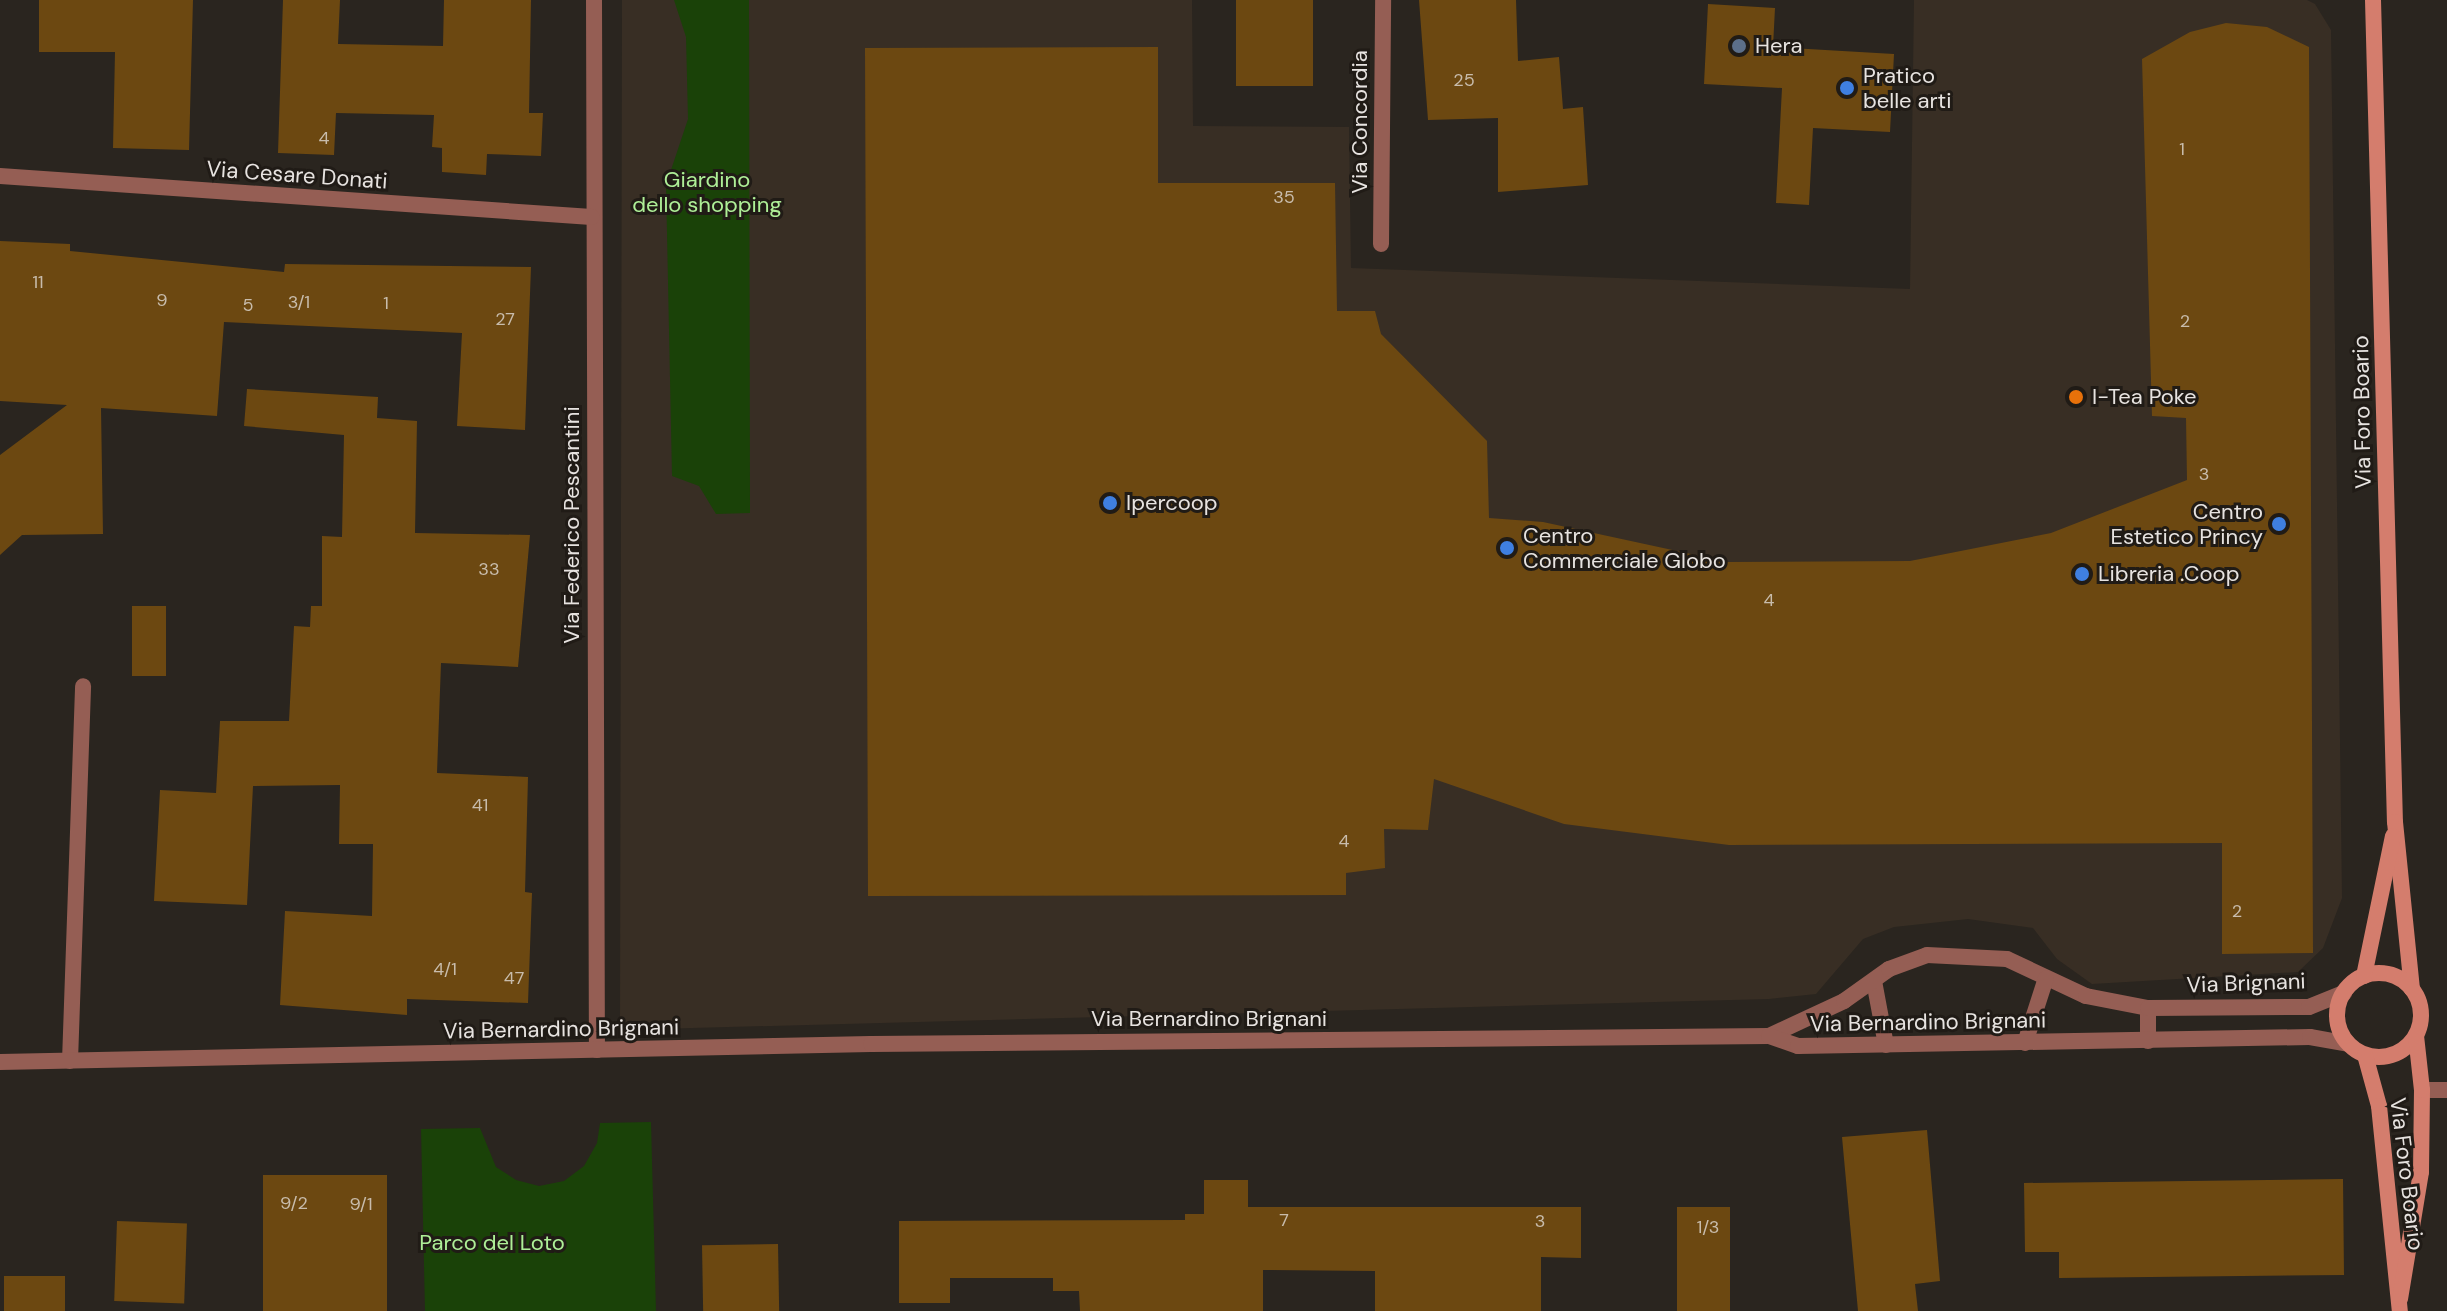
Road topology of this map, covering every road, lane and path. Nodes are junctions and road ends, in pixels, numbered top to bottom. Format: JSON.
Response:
{"nodes":[{"id":1,"x":594,"y":0,"type":"edge"},
{"id":2,"x":1383,"y":0,"type":"edge"},
{"id":3,"x":2373,"y":0,"type":"edge"},
{"id":4,"x":0,"y":176,"type":"edge"},
{"id":5,"x":592,"y":217,"type":"junction"},
{"id":6,"x":1381,"y":244,"type":"dead end"},
{"id":7,"x":83,"y":686,"type":"dead end"},
{"id":8,"x":2395,"y":822,"type":"junction"},
{"id":9,"x":2364,"y":976,"type":"junction"},
{"id":10,"x":2046,"y":978,"type":"junction"},
{"id":11,"x":1874,"y":981,"type":"junction"},
{"id":12,"x":2412,"y":989,"type":"junction"},
{"id":13,"x":2344,"y":993,"type":"junction"},
{"id":14,"x":2148,"y":1008,"type":"junction"},
{"id":15,"x":1769,"y":1036,"type":"junction"},
{"id":16,"x":2416,"y":1036,"type":"junction"},
{"id":17,"x":2148,"y":1041,"type":"junction"},
{"id":18,"x":2025,"y":1043,"type":"junction"},
{"id":19,"x":2348,"y":1044,"type":"junction"},
{"id":20,"x":1886,"y":1045,"type":"junction"},
{"id":21,"x":597,"y":1050,"type":"junction"},
{"id":22,"x":2365,"y":1055,"type":"junction"},
{"id":23,"x":70,"y":1061,"type":"junction"},
{"id":24,"x":0,"y":1062,"type":"edge"},
{"id":25,"x":2422,"y":1090,"type":"junction"},
{"id":26,"x":2447,"y":1090,"type":"edge"},
{"id":27,"x":2400,"y":1305,"type":"edge"}],
"edges":[{"from":1,"to":5,"type":"street","name":"Via Federico Pescantini"},
{"from":2,"to":6,"type":"street","name":"Via Concordia"},
{"from":3,"to":8,"type":"street","name":"Via Foro Boario"},
{"from":4,"to":5,"type":"street","name":"Via Cesare Donati"},
{"from":5,"to":21,"type":"street","name":"Via Federico Pescantini"},
{"from":7,"to":23,"type":"street"},
{"from":8,"to":9,"type":"street","name":"Via Foro Boario"},
{"from":8,"to":12,"type":"street","name":"Via Foro Boario"},
{"from":9,"to":12,"type":"street"},
{"from":9,"to":13,"type":"street"},
{"from":10,"to":11,"type":"street","name":"Via Brignani"},
{"from":10,"to":14,"type":"street","name":"Via Brignani"},
{"from":10,"to":18,"type":"street"},
{"from":11,"to":15,"type":"street","name":"Via Brignani"},
{"from":11,"to":20,"type":"street"},
{"from":12,"to":16,"type":"street","name":"Via Foro Boario"},
{"from":13,"to":14,"type":"street","name":"Via Brignani"},
{"from":13,"to":19,"type":"street"},
{"from":14,"to":17,"type":"street"},
{"from":15,"to":20,"type":"street","name":"Via Bernardino Brignani"},
{"from":15,"to":21,"type":"street","name":"Via Bernardino Brignani"},
{"from":16,"to":22,"type":"street"},
{"from":16,"to":25,"type":"street","name":"Via Foro Boario"},
{"from":17,"to":18,"type":"street","name":"Via Bernardino Brignani"},
{"from":17,"to":19,"type":"street","name":"Via Bernardino Brignani"},
{"from":18,"to":20,"type":"street","name":"Via Bernardino Brignani"},
{"from":19,"to":22,"type":"street"},
{"from":21,"to":23,"type":"street","name":"Via Bernardino Brignani"},
{"from":22,"to":27,"type":"street","name":"Via Foro Boario"},
{"from":23,"to":24,"type":"street","name":"Via Bernardino Brignani"},
{"from":25,"to":26,"type":"street"},
{"from":25,"to":27,"type":"street","name":"Via Foro Boario"}]}
